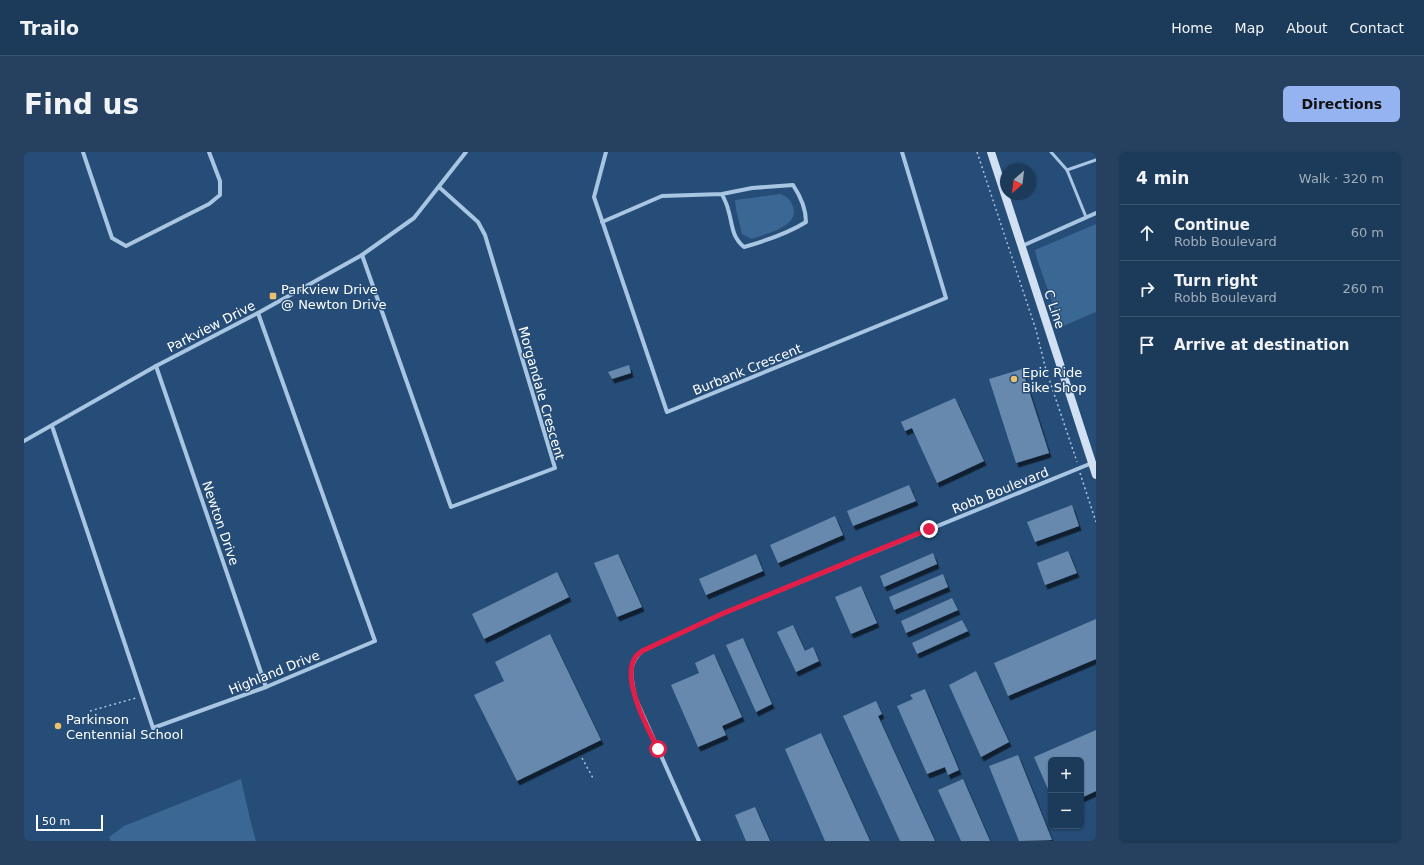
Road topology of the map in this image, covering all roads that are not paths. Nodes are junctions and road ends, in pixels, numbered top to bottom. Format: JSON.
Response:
{"nodes":[{"id":1,"x":83,"y":152,"type":"edge"},
{"id":2,"x":209,"y":152,"type":"edge"},
{"id":3,"x":466,"y":152,"type":"edge"},
{"id":4,"x":606,"y":152,"type":"edge"},
{"id":5,"x":902,"y":152,"type":"edge"},
{"id":6,"x":991,"y":152,"type":"edge"},
{"id":7,"x":1051,"y":152,"type":"edge"},
{"id":8,"x":1096,"y":160,"type":"edge"},
{"id":9,"x":1067,"y":170,"type":"junction"},
{"id":10,"x":439,"y":187,"type":"junction"},
{"id":11,"x":722,"y":194,"type":"junction"},
{"id":12,"x":1096,"y":213,"type":"edge"},
{"id":13,"x":1086,"y":217,"type":"junction"},
{"id":14,"x":602,"y":222,"type":"junction"},
{"id":15,"x":1022,"y":246,"type":"junction"},
{"id":16,"x":362,"y":255,"type":"junction"},
{"id":17,"x":258,"y":313,"type":"junction"},
{"id":18,"x":156,"y":366,"type":"junction"},
{"id":19,"x":52,"y":426,"type":"junction"},
{"id":20,"x":24,"y":441,"type":"edge"},
{"id":21,"x":1092,"y":463,"type":"junction"},
{"id":22,"x":1096,"y":474,"type":"edge"},
{"id":23,"x":266,"y":687,"type":"junction"},
{"id":24,"x":698,"y":841,"type":"edge"}],
"edges":[{"from":1,"to":2,"type":"street"},
{"from":3,"to":10,"type":"street","name":"Parkview Drive"},
{"from":4,"to":14,"type":"street","name":"Burbank Crescent"},
{"from":5,"to":14,"type":"street","name":"Burbank Crescent"},
{"from":6,"to":15,"type":"street","name":"C Line"},
{"from":7,"to":9,"type":"lane"},
{"from":8,"to":9,"type":"lane"},
{"from":9,"to":13,"type":"lane"},
{"from":10,"to":16,"type":"street","name":"Parkview Drive"},
{"from":10,"to":16,"type":"street","name":"Morgandale Crescent"},
{"from":11,"to":11,"type":"street"},
{"from":11,"to":14,"type":"street"},
{"from":12,"to":13,"type":"street"},
{"from":13,"to":15,"type":"street"},
{"from":15,"to":21,"type":"street","name":"C Line"},
{"from":16,"to":17,"type":"street","name":"Parkview Drive"},
{"from":17,"to":18,"type":"street","name":"Parkview Drive"},
{"from":17,"to":23,"type":"street","name":"Highland Drive"},
{"from":18,"to":19,"type":"street","name":"Parkview Drive"},
{"from":18,"to":23,"type":"street","name":"Newton Drive"},
{"from":19,"to":20,"type":"street","name":"Parkview Drive"},
{"from":19,"to":23,"type":"street","name":"Highland Drive"},
{"from":21,"to":22,"type":"street","name":"C Line"},
{"from":21,"to":24,"type":"street","name":"Robb Boulevard"}]}
